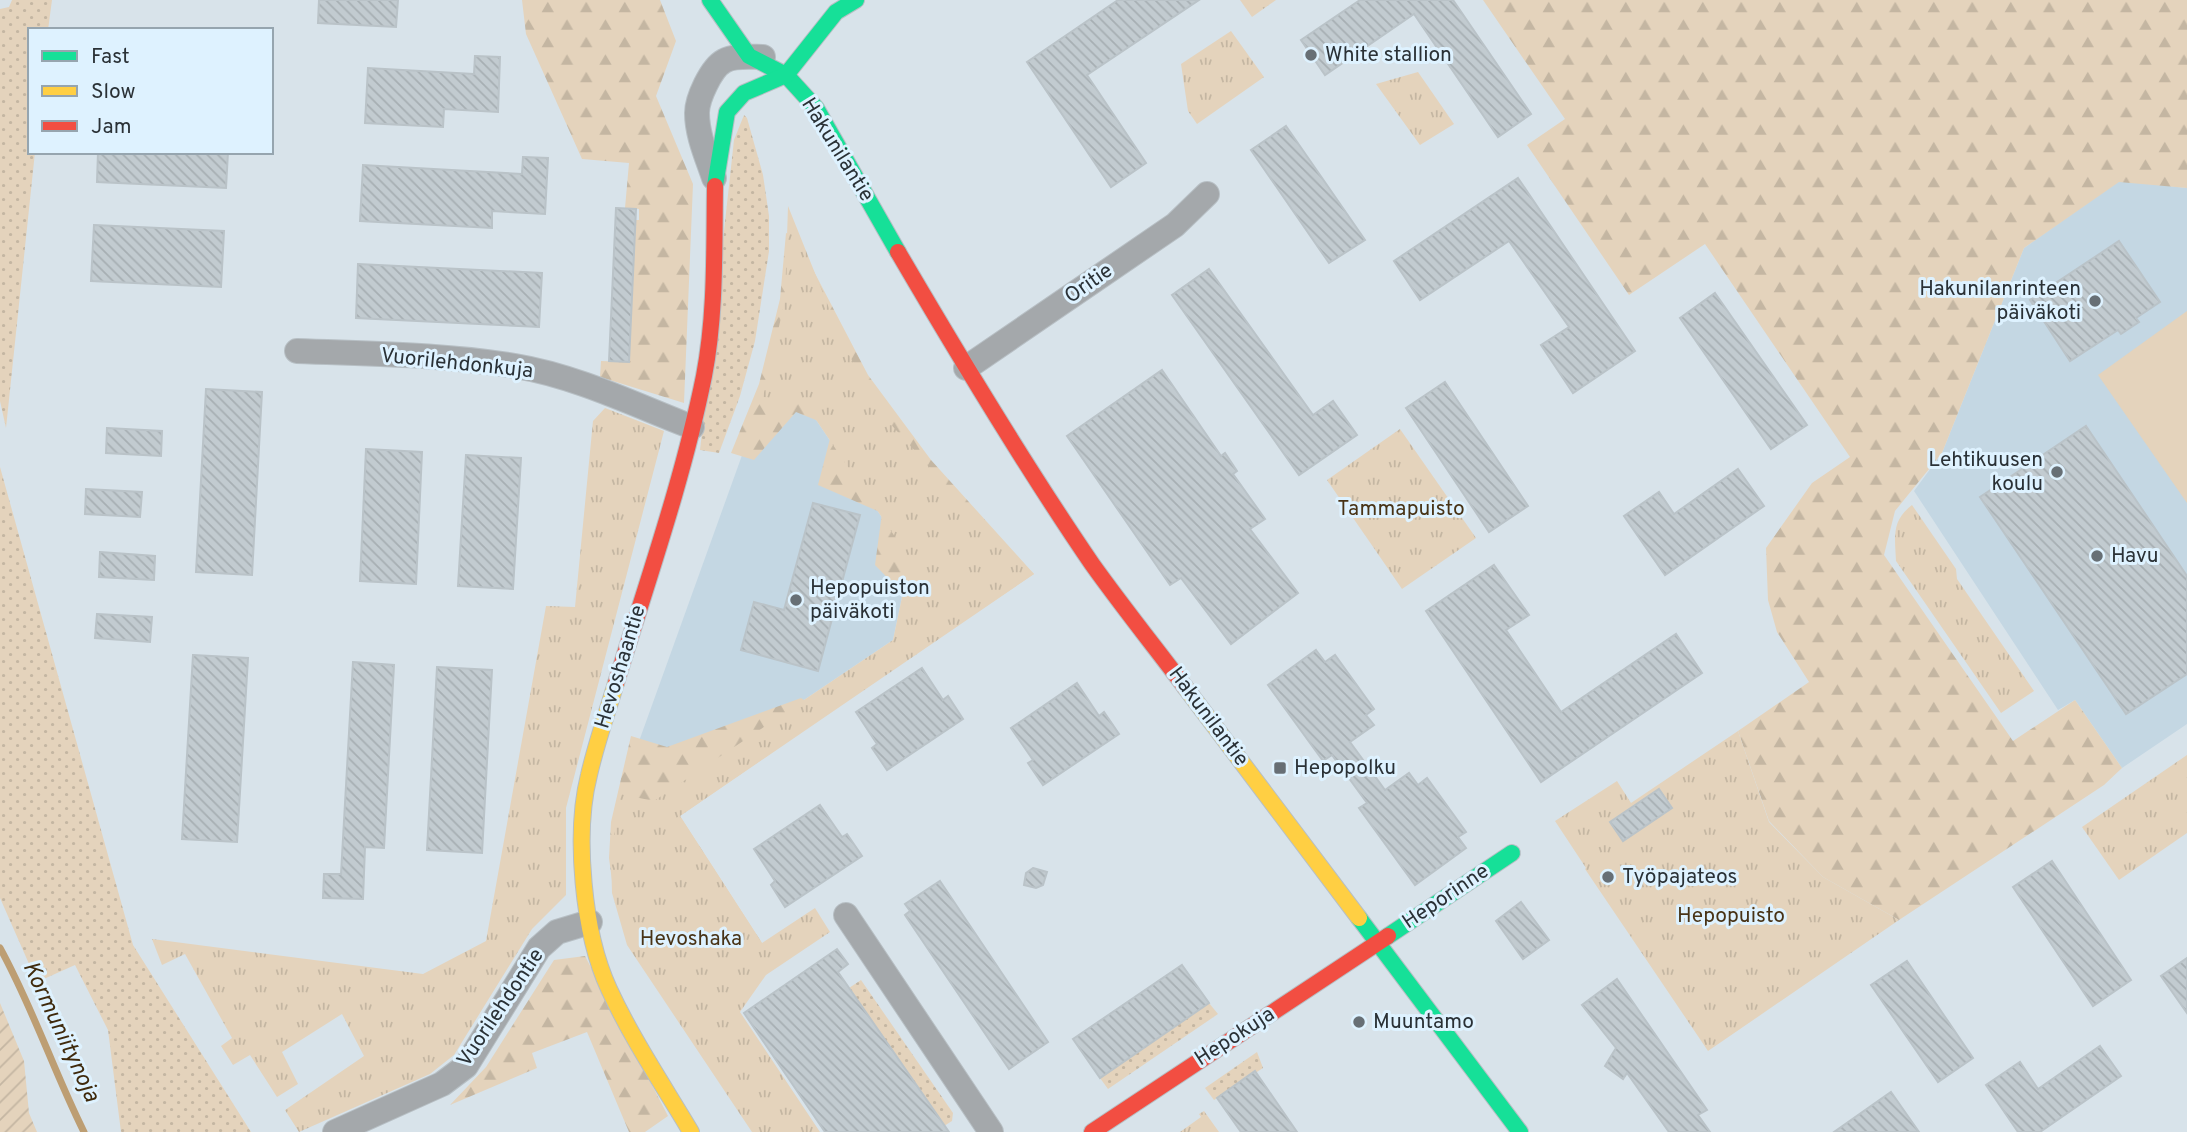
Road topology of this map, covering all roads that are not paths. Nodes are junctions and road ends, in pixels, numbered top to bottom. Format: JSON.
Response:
{"nodes":[{"id":1,"x":710,"y":0,"type":"edge"},
{"id":2,"x":730,"y":0,"type":"edge"},
{"id":3,"x":856,"y":0,"type":"edge"},
{"id":4,"x":744,"y":24,"type":"dead end"},
{"id":5,"x":749,"y":56,"type":"junction"},
{"id":6,"x":794,"y":64,"type":"junction"},
{"id":7,"x":820,"y":89,"type":"dead end"},
{"id":8,"x":715,"y":183,"type":"junction"},
{"id":9,"x":1207,"y":194,"type":"dead end"},
{"id":10,"x":918,"y":287,"type":"junction"},
{"id":11,"x":297,"y":351,"type":"dead end"},
{"id":12,"x":966,"y":368,"type":"junction"},
{"id":13,"x":692,"y":427,"type":"junction"},
{"id":14,"x":1512,"y":853,"type":"dead end"},
{"id":15,"x":846,"y":915,"type":"dead end"},
{"id":16,"x":590,"y":922,"type":"junction"},
{"id":17,"x":1379,"y":942,"type":"junction"},
{"id":18,"x":335,"y":1132,"type":"edge"},
{"id":19,"x":691,"y":1132,"type":"edge"},
{"id":20,"x":991,"y":1132,"type":"edge"},
{"id":21,"x":1092,"y":1132,"type":"edge"},
{"id":22,"x":1520,"y":1132,"type":"edge"}],
"edges":[{"from":1,"to":5,"type":"street"},
{"from":2,"to":4,"type":"street"},
{"from":3,"to":6,"type":"street"},
{"from":5,"to":6,"type":"street","name":"Hevoshaantie"},
{"from":5,"to":8,"type":"street","name":"Hevoshaantie"},
{"from":6,"to":8,"type":"street","name":"Hevoshaantie"},
{"from":6,"to":10,"type":"street","name":"Hakunilantie"},
{"from":7,"to":10,"type":"street","name":"Hakunilantie"},
{"from":8,"to":13,"type":"street","name":"Hevoshaantie"},
{"from":9,"to":12,"type":"street","name":"Oritie"},
{"from":10,"to":12,"type":"street","name":"Hakunilantie"},
{"from":11,"to":13,"type":"street","name":"Vuorilehdonkuja"},
{"from":12,"to":17,"type":"street","name":"Hakunilantie"},
{"from":13,"to":16,"type":"street","name":"Hevoshaantie"},
{"from":14,"to":17,"type":"street","name":"Heporinne"},
{"from":15,"to":20,"type":"street"},
{"from":16,"to":18,"type":"street","name":"Vuorilehdontie"},
{"from":16,"to":19,"type":"street","name":"Hevoshaantie"},
{"from":17,"to":21,"type":"street","name":"Hepokuja"},
{"from":17,"to":22,"type":"street","name":"Hakunilantie"}]}
